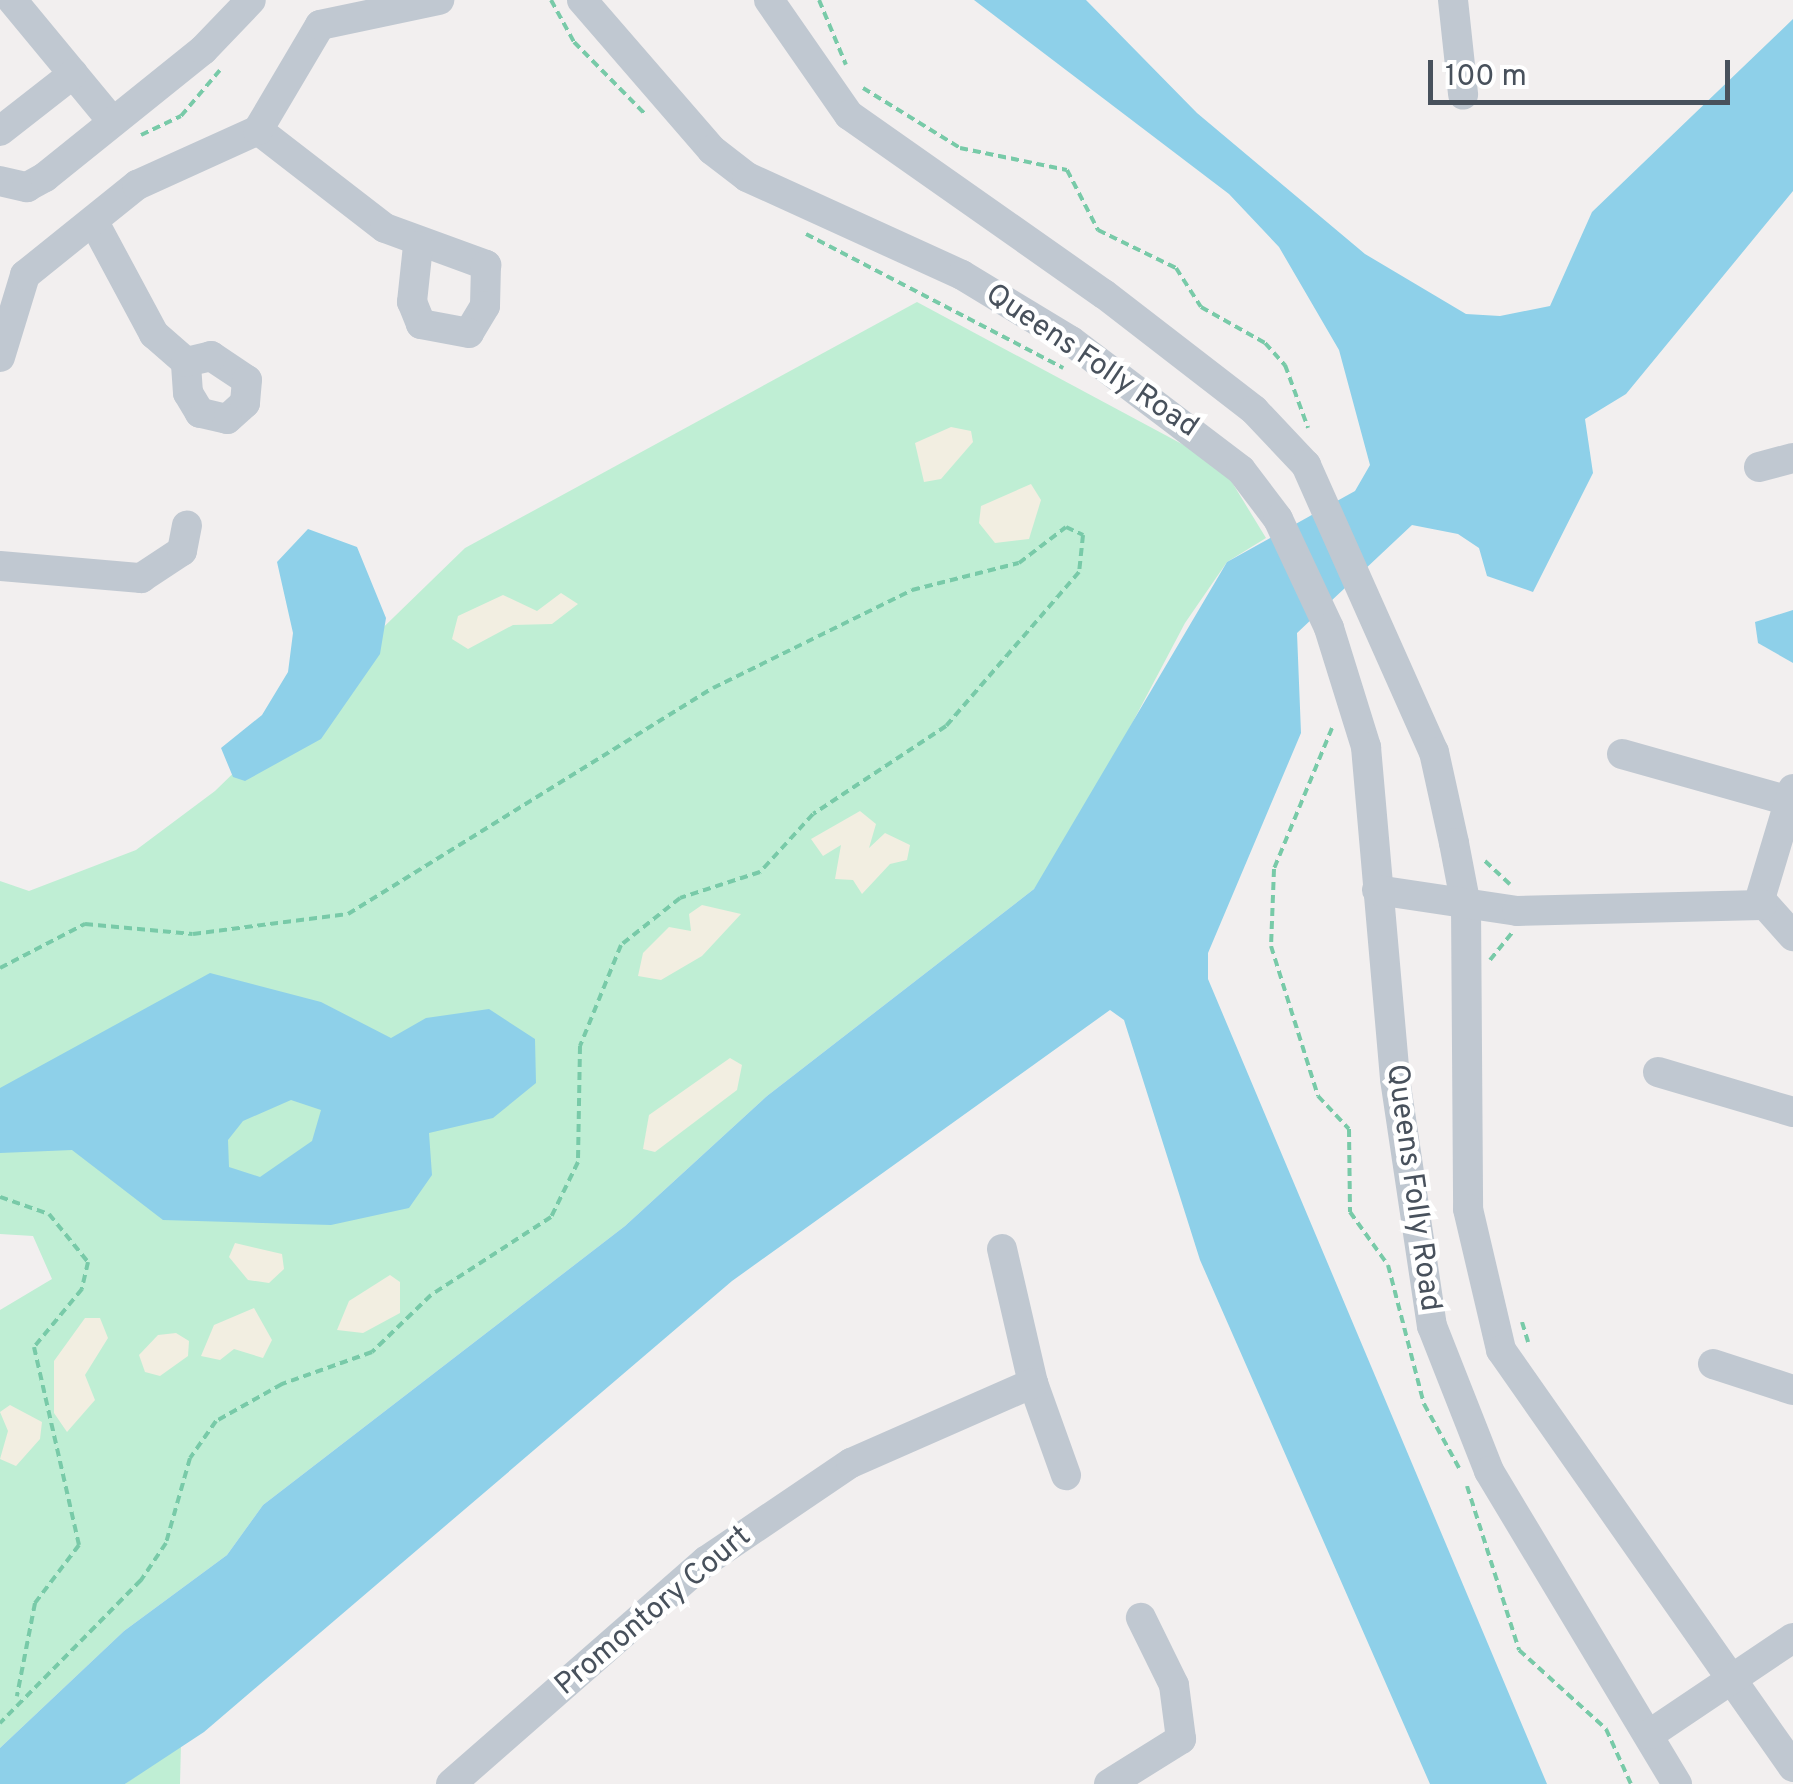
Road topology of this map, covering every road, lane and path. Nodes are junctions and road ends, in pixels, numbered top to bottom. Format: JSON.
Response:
{"nodes":[{"id":1,"x":12,"y":0,"type":"edge"},
{"id":2,"x":250,"y":0,"type":"edge"},
{"id":3,"x":439,"y":0,"type":"edge"},
{"id":4,"x":582,"y":0,"type":"edge"},
{"id":5,"x":769,"y":0,"type":"edge"},
{"id":6,"x":819,"y":0,"type":"edge"},
{"id":7,"x":1453,"y":0,"type":"edge"},
{"id":8,"x":325,"y":13,"type":"edge"},
{"id":9,"x":73,"y":74,"type":"junction"},
{"id":10,"x":1463,"y":94,"type":"dead end"},
{"id":11,"x":113,"y":122,"type":"junction"},
{"id":12,"x":258,"y":130,"type":"junction"},
{"id":13,"x":0,"y":131,"type":"edge"},
{"id":14,"x":0,"y":181,"type":"edge"},
{"id":15,"x":95,"y":224,"type":"junction"},
{"id":16,"x":418,"y":246,"type":"dead end"},
{"id":17,"x":0,"y":357,"type":"edge"},
{"id":18,"x":186,"y":362,"type":"dead end"},
{"id":19,"x":1311,"y":440,"type":"dead end"},
{"id":20,"x":1793,"y":458,"type":"edge"},
{"id":21,"x":1759,"y":467,"type":"dead end"},
{"id":22,"x":187,"y":525,"type":"dead end"},
{"id":23,"x":0,"y":566,"type":"edge"},
{"id":24,"x":1622,"y":754,"type":"dead end"},
{"id":25,"x":1792,"y":797,"type":"edge"},
{"id":26,"x":1482,"y":856,"type":"dead end"},
{"id":27,"x":1377,"y":890,"type":"junction"},
{"id":28,"x":1762,"y":905,"type":"junction"},
{"id":29,"x":1466,"y":906,"type":"junction"},
{"id":30,"x":1517,"y":911,"type":"junction"},
{"id":31,"x":1793,"y":936,"type":"edge"},
{"id":32,"x":1482,"y":966,"type":"dead end"},
{"id":33,"x":0,"y":968,"type":"edge"},
{"id":34,"x":1658,"y":1072,"type":"dead end"},
{"id":35,"x":1793,"y":1112,"type":"edge"},
{"id":36,"x":0,"y":1197,"type":"edge"},
{"id":37,"x":1002,"y":1249,"type":"dead end"},
{"id":38,"x":1521,"y":1316,"type":"dead end"},
{"id":39,"x":1530,"y":1348,"type":"dead end"},
{"id":40,"x":1714,"y":1364,"type":"dead end"},
{"id":41,"x":1032,"y":1383,"type":"junction"},
{"id":42,"x":1793,"y":1390,"type":"edge"},
{"id":43,"x":1066,"y":1476,"type":"dead end"},
{"id":44,"x":1141,"y":1618,"type":"dead end"},
{"id":45,"x":1793,"y":1638,"type":"edge"},
{"id":46,"x":1727,"y":1678,"type":"junction"},
{"id":47,"x":18,"y":1696,"type":"junction"},
{"id":48,"x":0,"y":1723,"type":"edge"},
{"id":49,"x":1650,"y":1734,"type":"junction"},
{"id":50,"x":1793,"y":1767,"type":"edge"},
{"id":51,"x":451,"y":1784,"type":"edge"},
{"id":52,"x":1109,"y":1784,"type":"edge"},
{"id":53,"x":1677,"y":1784,"type":"edge"}],
"edges":[{"from":1,"to":9,"type":"street"},
{"from":2,"to":11,"type":"street"},
{"from":3,"to":8,"type":"street"},
{"from":4,"to":27,"type":"street","name":"Queens Folly Road"},
{"from":5,"to":29,"type":"street","name":"Queens Folly Road"},
{"from":6,"to":19,"type":"path"},
{"from":7,"to":10,"type":"street"},
{"from":8,"to":12,"type":"street"},
{"from":9,"to":11,"type":"street"},
{"from":9,"to":13,"type":"street"},
{"from":11,"to":14,"type":"street"},
{"from":12,"to":15,"type":"street"},
{"from":12,"to":16,"type":"street"},
{"from":15,"to":17,"type":"street"},
{"from":15,"to":18,"type":"street"},
{"from":20,"to":21,"type":"street"},
{"from":22,"to":23,"type":"street"},
{"from":24,"to":25,"type":"street"},
{"from":25,"to":28,"type":"street"},
{"from":26,"to":30,"type":"path"},
{"from":27,"to":29,"type":"street"},
{"from":27,"to":49,"type":"street","name":"Queens Folly Road"},
{"from":28,"to":30,"type":"street"},
{"from":28,"to":31,"type":"street"},
{"from":29,"to":30,"type":"street"},
{"from":29,"to":46,"type":"street","name":"Queens Folly Road"},
{"from":30,"to":32,"type":"path"},
{"from":33,"to":47,"type":"path"},
{"from":34,"to":35,"type":"street"},
{"from":36,"to":47,"type":"path"},
{"from":37,"to":41,"type":"street"},
{"from":38,"to":39,"type":"path"},
{"from":40,"to":42,"type":"street"},
{"from":41,"to":43,"type":"street"},
{"from":41,"to":51,"type":"street","name":"Promontory Court"},
{"from":44,"to":52,"type":"street"},
{"from":45,"to":46,"type":"street"},
{"from":46,"to":49,"type":"street"},
{"from":46,"to":50,"type":"street","name":"Queens Folly Road"},
{"from":47,"to":48,"type":"path"},
{"from":49,"to":53,"type":"street","name":"Queens Folly Road"}]}
